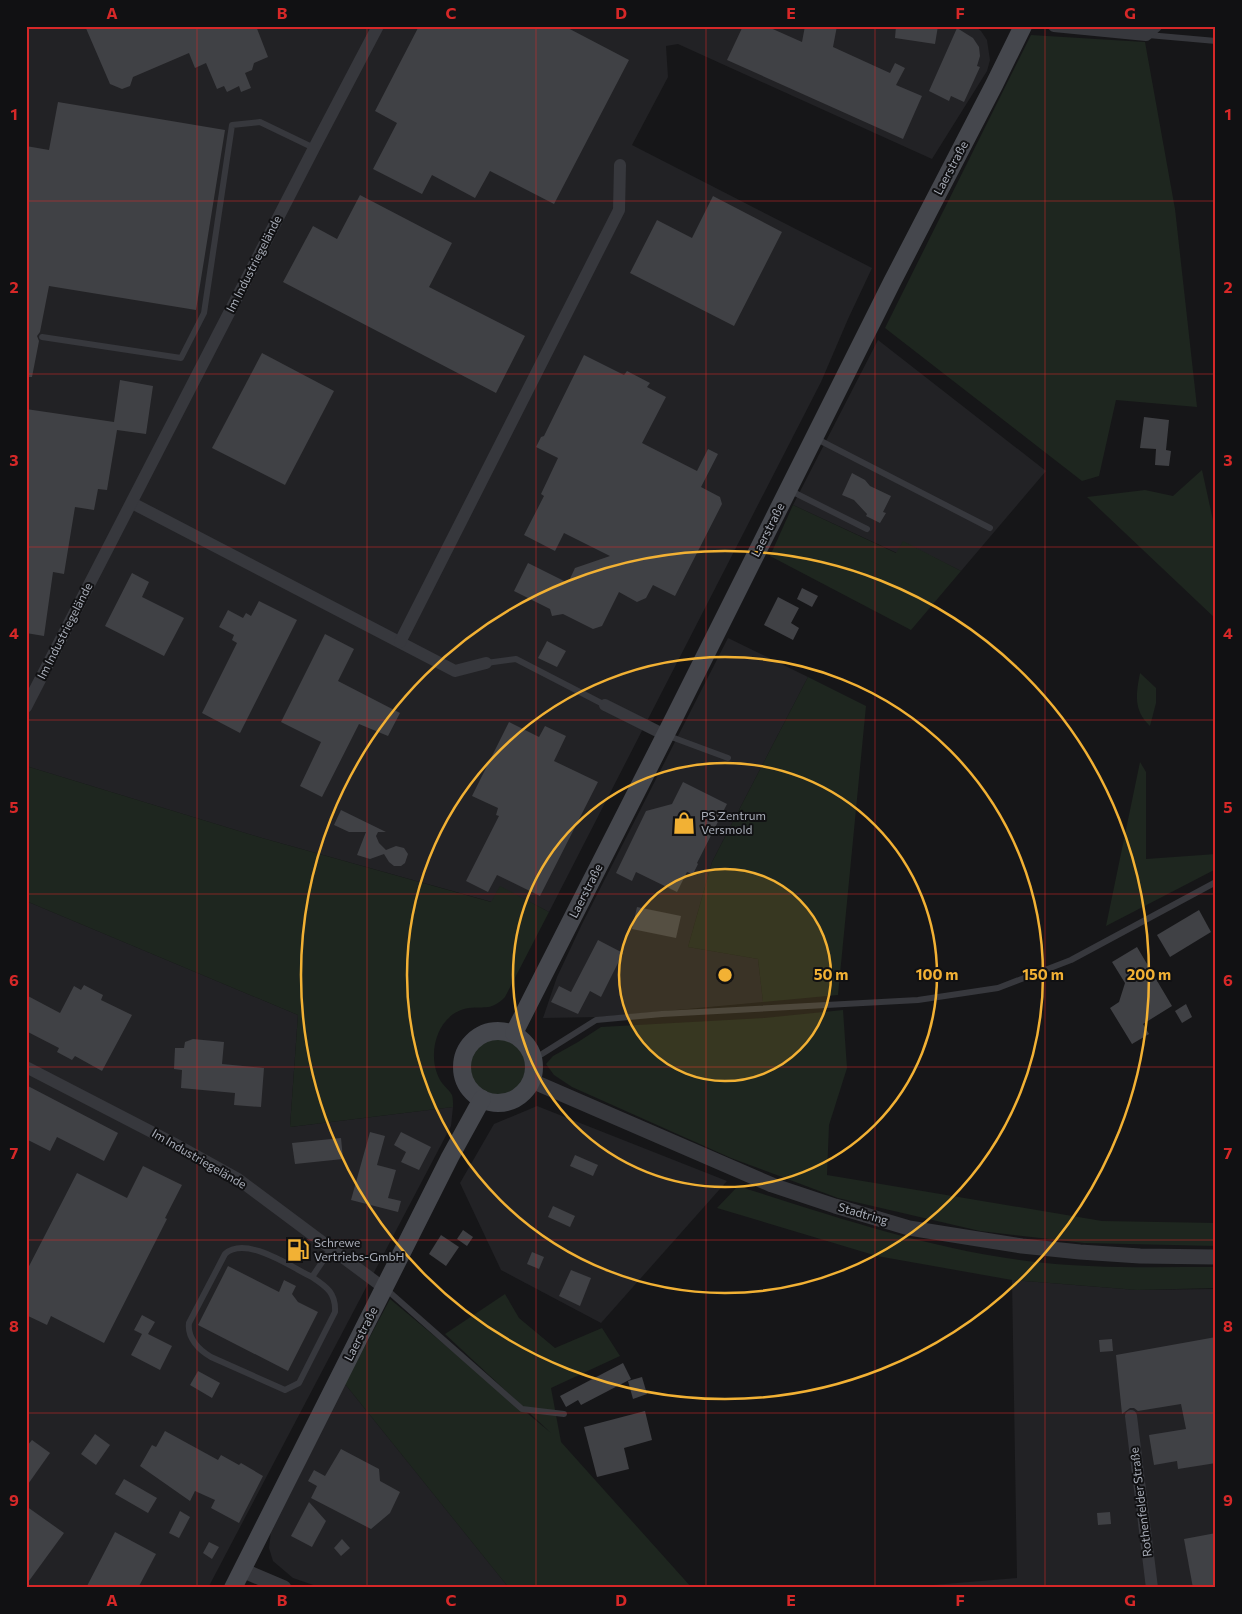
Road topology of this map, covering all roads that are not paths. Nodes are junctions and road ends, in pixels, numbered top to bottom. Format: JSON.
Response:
{"nodes":[{"id":1,"x":378,"y":26,"type":"edge"},
{"id":2,"x":1023,"y":26,"type":"edge"},
{"id":3,"x":1054,"y":26,"type":"edge"},
{"id":4,"x":1151,"y":31,"type":"edge"},
{"id":5,"x":1216,"y":41,"type":"edge"},
{"id":6,"x":314,"y":148,"type":"junction"},
{"id":7,"x":620,"y":165,"type":"dead end"},
{"id":8,"x":42,"y":337,"type":"dead end"},
{"id":9,"x":814,"y":437,"type":"junction"},
{"id":10,"x":788,"y":490,"type":"junction"},
{"id":11,"x":132,"y":502,"type":"junction"},
{"id":12,"x":990,"y":528,"type":"dead end"},
{"id":13,"x":867,"y":529,"type":"dead end"},
{"id":14,"x":400,"y":642,"type":"junction"},
{"id":15,"x":486,"y":663,"type":"joint"},
{"id":16,"x":605,"y":705,"type":"joint"},
{"id":17,"x":26,"y":707,"type":"edge"},
{"id":18,"x":665,"y":735,"type":"junction"},
{"id":19,"x":728,"y":758,"type":"dead end"},
{"id":20,"x":1216,"y":882,"type":"edge"},
{"id":21,"x":514,"y":1033,"type":"junction"},
{"id":22,"x":534,"y":1059,"type":"junction"},
{"id":23,"x":26,"y":1067,"type":"edge"},
{"id":24,"x":532,"y":1081,"type":"junction"},
{"id":25,"x":482,"y":1099,"type":"junction"},
{"id":26,"x":332,"y":1249,"type":"junction"},
{"id":27,"x":1216,"y":1257,"type":"edge"},
{"id":28,"x":312,"y":1277,"type":"junction"},
{"id":29,"x":384,"y":1288,"type":"junction"},
{"id":30,"x":564,"y":1414,"type":"dead end"},
{"id":31,"x":1131,"y":1416,"type":"dead end"},
{"id":32,"x":242,"y":1570,"type":"junction"},
{"id":33,"x":233,"y":1588,"type":"edge"},
{"id":34,"x":284,"y":1588,"type":"edge"},
{"id":35,"x":1152,"y":1588,"type":"edge"}],
"edges":[{"from":1,"to":6,"type":"street","name":"Im Industriegelände"},
{"from":2,"to":9,"type":"main road","name":"Laerstraße"},
{"from":3,"to":4,"type":"street"},
{"from":4,"to":5,"type":"lane"},
{"from":6,"to":8,"type":"lane"},
{"from":6,"to":11,"type":"street","name":"Im Industriegelände"},
{"from":7,"to":14,"type":"street"},
{"from":9,"to":10,"type":"main road","name":"Laerstraße"},
{"from":9,"to":12,"type":"lane"},
{"from":10,"to":13,"type":"lane"},
{"from":10,"to":18,"type":"main road","name":"Laerstraße"},
{"from":11,"to":14,"type":"street"},
{"from":11,"to":17,"type":"street","name":"Im Industriegelände"},
{"from":14,"to":15,"type":"street"},
{"from":15,"to":16,"type":"lane"},
{"from":16,"to":18,"type":"street"},
{"from":18,"to":19,"type":"lane"},
{"from":18,"to":21,"type":"main road","name":"Laerstraße"},
{"from":20,"to":22,"type":"lane"},
{"from":21,"to":22,"type":"main road"},
{"from":21,"to":25,"type":"main road"},
{"from":22,"to":24,"type":"main road"},
{"from":23,"to":26,"type":"street","name":"Im Industriegelände"},
{"from":24,"to":25,"type":"main road"},
{"from":24,"to":27,"type":"street","name":"Stadtring"},
{"from":25,"to":29,"type":"main road","name":"Laerstraße"},
{"from":26,"to":28,"type":"lane"},
{"from":26,"to":29,"type":"street","name":"Im Industriegelände"},
{"from":28,"to":28,"type":"lane"},
{"from":29,"to":30,"type":"lane"},
{"from":29,"to":32,"type":"main road","name":"Laerstraße"},
{"from":31,"to":35,"type":"street","name":"Rothenfelder Straße"},
{"from":32,"to":33,"type":"main road"},
{"from":32,"to":34,"type":"street"}]}
